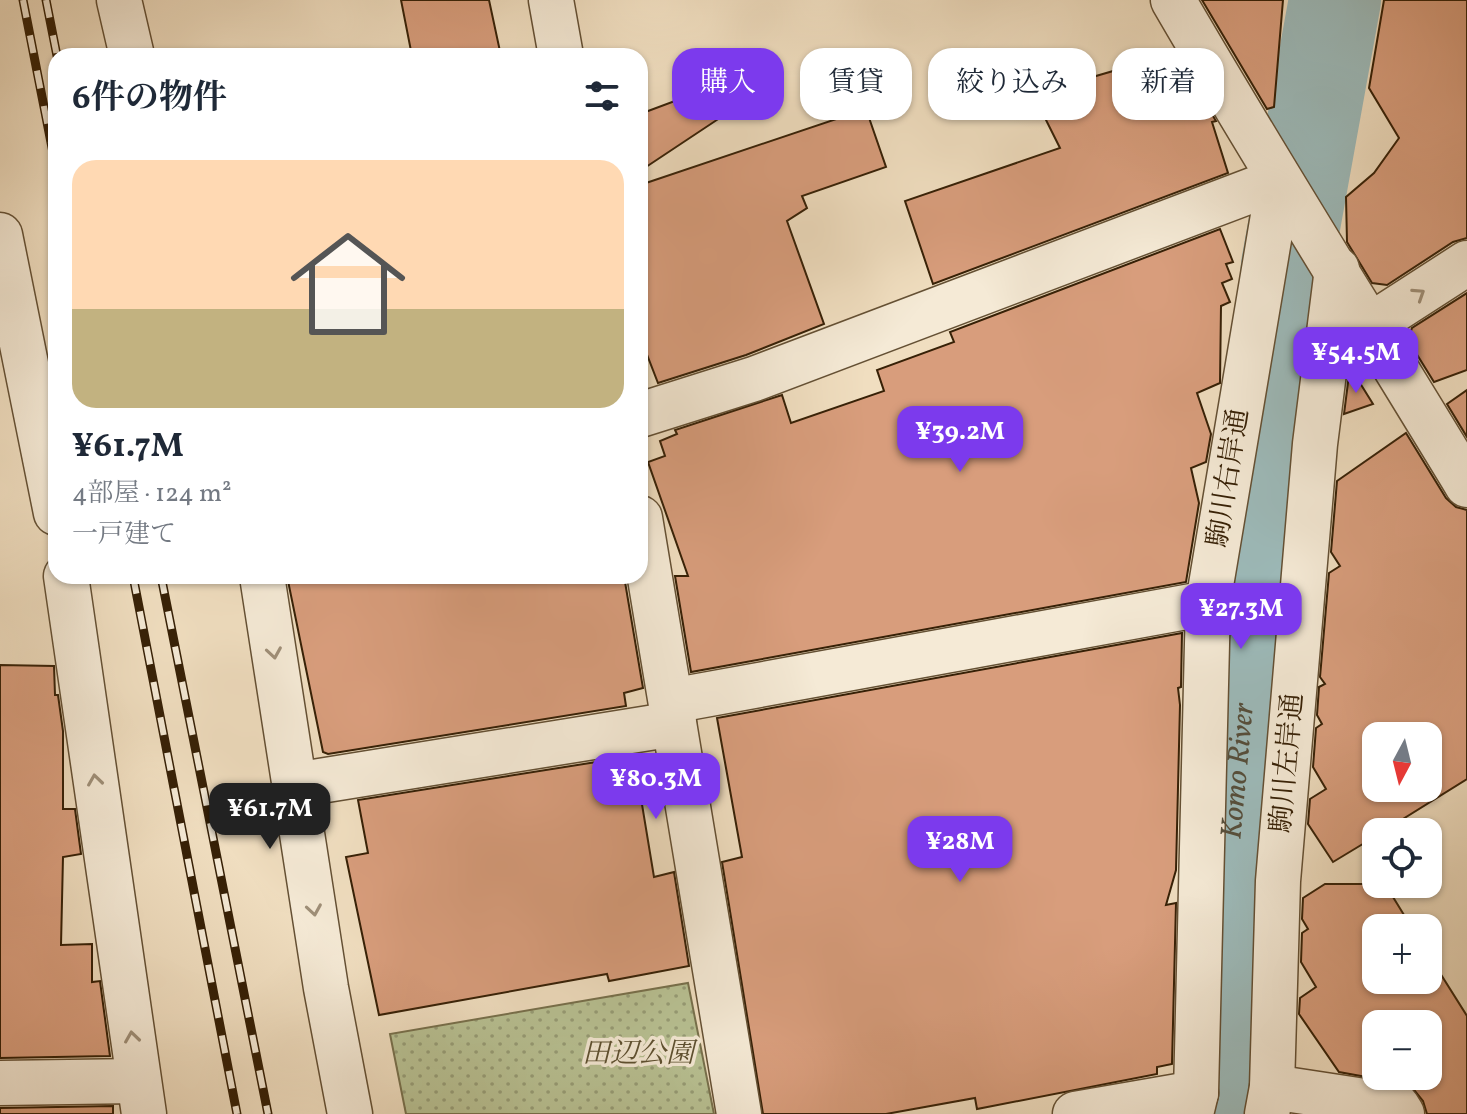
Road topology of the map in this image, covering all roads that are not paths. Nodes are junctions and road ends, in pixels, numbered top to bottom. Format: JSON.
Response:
{"nodes":[{"id":1,"x":119,"y":0,"type":"edge"},
{"id":2,"x":551,"y":0,"type":"edge"},
{"id":3,"x":1173,"y":0,"type":"edge"},
{"id":4,"x":130,"y":48,"type":"edge"},
{"id":5,"x":560,"y":48,"type":"edge"},
{"id":6,"x":1280,"y":182,"type":"junction"},
{"id":7,"x":0,"y":235,"type":"edge"},
{"id":8,"x":1329,"y":257,"type":"junction"},
{"id":9,"x":1467,"y":263,"type":"edge"},
{"id":10,"x":1371,"y":325,"type":"junction"},
{"id":11,"x":648,"y":412,"type":"edge"},
{"id":12,"x":48,"y":473,"type":"edge"},
{"id":13,"x":1467,"y":485,"type":"edge"},
{"id":14,"x":648,"y":566,"type":"edge"},
{"id":15,"x":67,"y":584,"type":"edge"},
{"id":16,"x":263,"y":584,"type":"edge"},
{"id":17,"x":1208,"y":603,"type":"junction"},
{"id":18,"x":672,"y":712,"type":"junction"},
{"id":19,"x":295,"y":785,"type":"junction"},
{"id":20,"x":0,"y":1083,"type":"edge"},
{"id":21,"x":141,"y":1098,"type":"edge"},
{"id":22,"x":1269,"y":1100,"type":"edge"},
{"id":23,"x":1194,"y":1104,"type":"edge"},
{"id":24,"x":350,"y":1114,"type":"edge"},
{"id":25,"x":739,"y":1114,"type":"edge"},
{"id":26,"x":1075,"y":1114,"type":"edge"},
{"id":27,"x":1402,"y":1114,"type":"edge"}],
"edges":[{"from":1,"to":4,"type":"street"},
{"from":2,"to":5,"type":"street"},
{"from":3,"to":6,"type":"street"},
{"from":6,"to":8,"type":"street"},
{"from":6,"to":11,"type":"street"},
{"from":6,"to":17,"type":"street","name":"駒川右岸通"},
{"from":7,"to":12,"type":"street"},
{"from":8,"to":10,"type":"street"},
{"from":8,"to":22,"type":"street","name":"駒川左岸通"},
{"from":10,"to":9,"type":"street","one_way":true},
{"from":10,"to":13,"type":"street"},
{"from":14,"to":18,"type":"street"},
{"from":21,"to":15,"type":"street","one_way":true},
{"from":16,"to":19,"type":"street","one_way":true},
{"from":17,"to":18,"type":"street"},
{"from":17,"to":23,"type":"street","name":"駒川右岸通"},
{"from":18,"to":19,"type":"street"},
{"from":18,"to":25,"type":"street"},
{"from":19,"to":24,"type":"street","one_way":true},
{"from":20,"to":21,"type":"street"},
{"from":22,"to":27,"type":"street"},
{"from":23,"to":26,"type":"street"}]}
